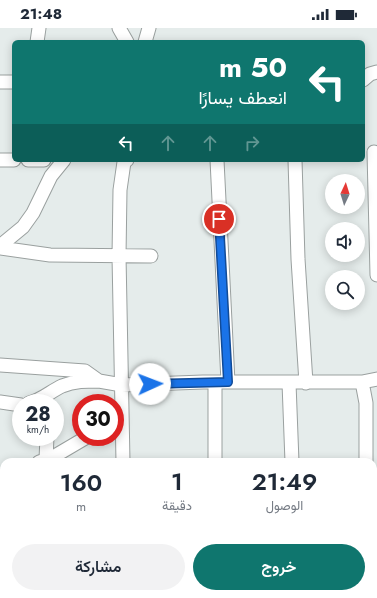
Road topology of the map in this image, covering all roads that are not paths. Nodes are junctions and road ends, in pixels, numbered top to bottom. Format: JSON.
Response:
{"nodes":[{"id":1,"x":39,"y":28,"type":"edge"},
{"id":2,"x":119,"y":28,"type":"edge"},
{"id":3,"x":149,"y":28,"type":"edge"},
{"id":4,"x":37,"y":40,"type":"edge"},
{"id":5,"x":126,"y":40,"type":"edge"},
{"id":6,"x":146,"y":40,"type":"edge"},
{"id":7,"x":377,"y":72,"type":"edge"},
{"id":8,"x":365,"y":78,"type":"edge"},
{"id":9,"x":0,"y":82,"type":"edge"},
{"id":10,"x":12,"y":82,"type":"edge"},
{"id":11,"x":371,"y":152,"type":"edge"},
{"id":12,"x":0,"y":160,"type":"edge"},
{"id":13,"x":12,"y":160,"type":"edge"},
{"id":14,"x":62,"y":162,"type":"edge"},
{"id":15,"x":126,"y":162,"type":"edge"},
{"id":16,"x":217,"y":162,"type":"edge"},
{"id":17,"x":295,"y":162,"type":"edge"},
{"id":18,"x":0,"y":247,"type":"edge"},
{"id":19,"x":119,"y":256,"type":"junction"},
{"id":20,"x":151,"y":256,"type":"dead end"},
{"id":21,"x":377,"y":275,"type":"edge"},
{"id":22,"x":0,"y":365,"type":"edge"},
{"id":23,"x":377,"y":378,"type":"edge"},
{"id":24,"x":99,"y":381,"type":"junction"},
{"id":25,"x":221,"y":382,"type":"junction"},
{"id":26,"x":306,"y":382,"type":"junction"},
{"id":27,"x":362,"y":382,"type":"junction"},
{"id":28,"x":289,"y":383,"type":"junction"},
{"id":29,"x":122,"y":385,"type":"junction"},
{"id":30,"x":54,"y":394,"type":"edge"},
{"id":31,"x":121,"y":394,"type":"edge"},
{"id":32,"x":0,"y":402,"type":"edge"},
{"id":33,"x":12,"y":404,"type":"edge"},
{"id":34,"x":72,"y":445,"type":"edge"},
{"id":35,"x":46,"y":446,"type":"edge"},
{"id":36,"x":122,"y":446,"type":"edge"},
{"id":37,"x":44,"y":458,"type":"edge"},
{"id":38,"x":48,"y":458,"type":"edge"},
{"id":39,"x":123,"y":458,"type":"edge"},
{"id":40,"x":215,"y":458,"type":"edge"},
{"id":41,"x":292,"y":458,"type":"edge"},
{"id":42,"x":366,"y":458,"type":"edge"}],
"edges":[{"from":1,"to":4,"type":"street"},
{"from":2,"to":5,"type":"street"},
{"from":3,"to":6,"type":"street"},
{"from":7,"to":8,"type":"street"},
{"from":9,"to":10,"type":"street"},
{"from":11,"to":21,"type":"street"},
{"from":12,"to":13,"type":"street"},
{"from":14,"to":18,"type":"street"},
{"from":15,"to":19,"type":"street"},
{"from":16,"to":25,"type":"street"},
{"from":17,"to":26,"type":"street"},
{"from":18,"to":19,"type":"street"},
{"from":19,"to":20,"type":"street"},
{"from":19,"to":29,"type":"street"},
{"from":22,"to":24,"type":"street"},
{"from":23,"to":27,"type":"street"},
{"from":24,"to":29,"type":"street"},
{"from":24,"to":30,"type":"street"},
{"from":25,"to":28,"type":"street"},
{"from":25,"to":29,"type":"street"},
{"from":25,"to":40,"type":"street"},
{"from":26,"to":27,"type":"street"},
{"from":26,"to":28,"type":"street"},
{"from":27,"to":42,"type":"street"},
{"from":28,"to":41,"type":"street"},
{"from":29,"to":31,"type":"street"},
{"from":32,"to":33,"type":"street"},
{"from":34,"to":38,"type":"street"},
{"from":35,"to":37,"type":"street"},
{"from":36,"to":39,"type":"street"}]}
